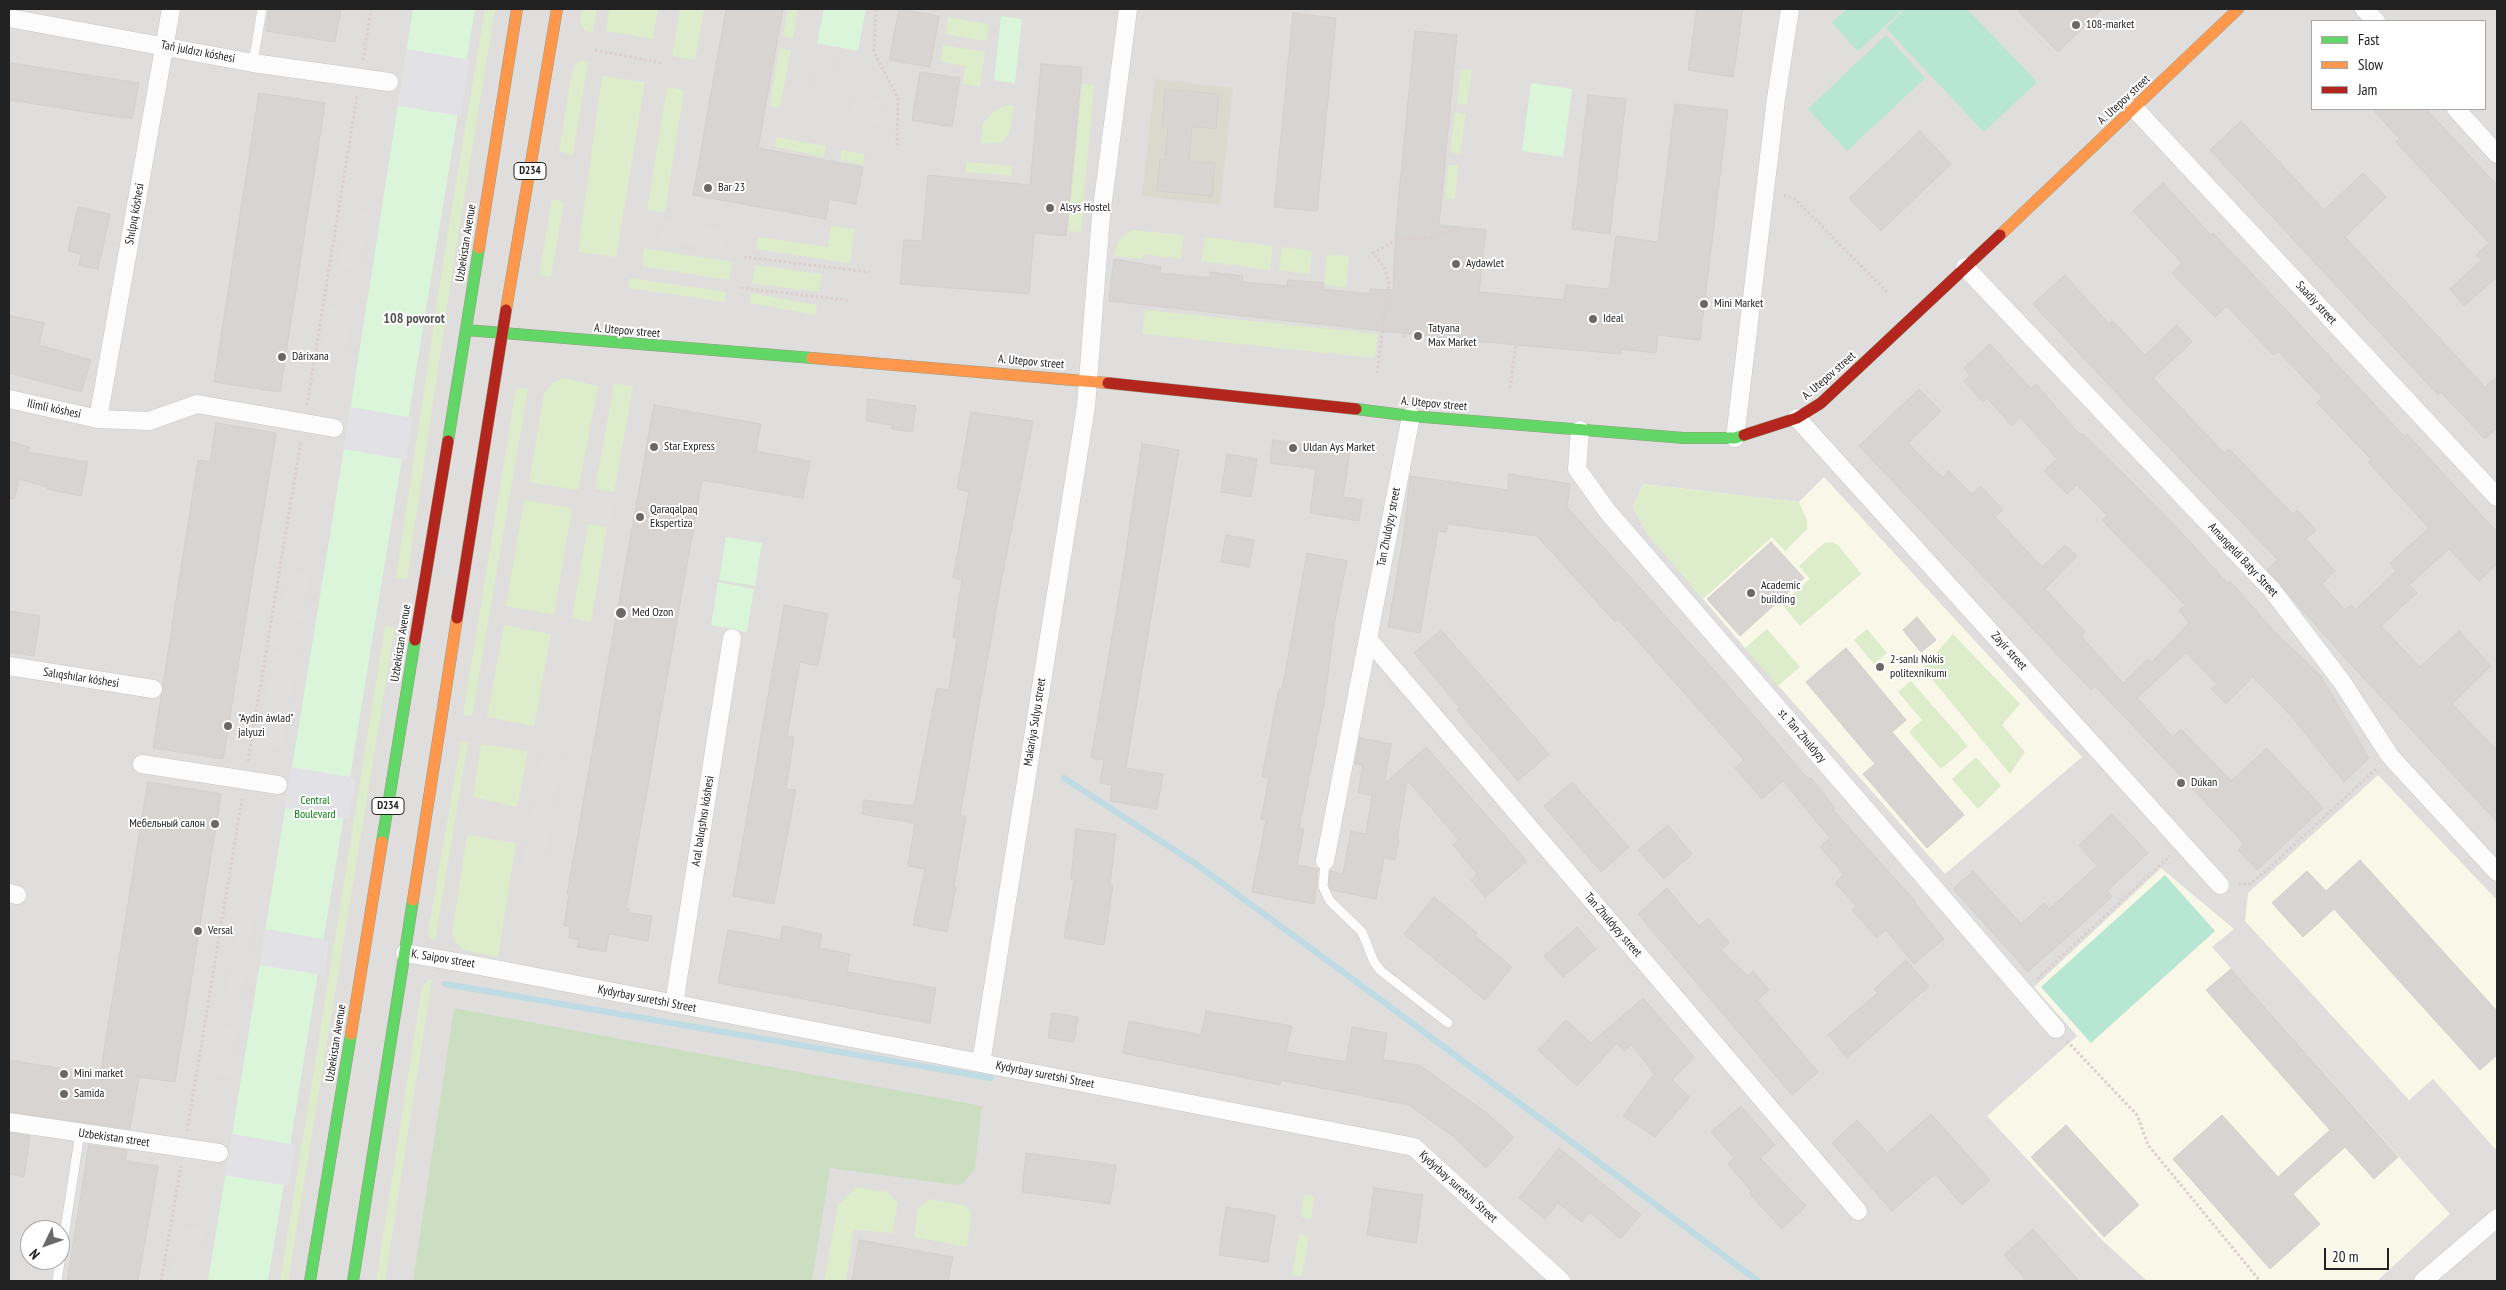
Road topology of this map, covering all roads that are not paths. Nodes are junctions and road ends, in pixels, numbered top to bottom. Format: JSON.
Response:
{"nodes":[{"id":1,"x":171,"y":9,"type":"edge"},
{"id":2,"x":262,"y":9,"type":"edge"},
{"id":3,"x":516,"y":9,"type":"edge"},
{"id":4,"x":558,"y":9,"type":"edge"},
{"id":5,"x":1128,"y":9,"type":"edge"},
{"id":6,"x":1790,"y":9,"type":"edge"},
{"id":7,"x":2238,"y":9,"type":"edge"},
{"id":8,"x":2364,"y":9,"type":"edge"},
{"id":9,"x":9,"y":18,"type":"edge"},
{"id":10,"x":2375,"y":20,"type":"edge"},
{"id":11,"x":166,"y":46,"type":"junction"},
{"id":12,"x":253,"y":63,"type":"junction"},
{"id":13,"x":389,"y":82,"type":"dead end"},
{"id":14,"x":2135,"y":109,"type":"junction"},
{"id":15,"x":2457,"y":110,"type":"edge"},
{"id":16,"x":2497,"y":154,"type":"edge"},
{"id":17,"x":1965,"y":267,"type":"junction"},
{"id":18,"x":466,"y":330,"type":"junction"},
{"id":19,"x":502,"y":334,"type":"junction"},
{"id":20,"x":1089,"y":381,"type":"junction"},
{"id":21,"x":9,"y":399,"type":"edge"},
{"id":22,"x":1411,"y":416,"type":"junction"},
{"id":23,"x":98,"y":418,"type":"junction"},
{"id":24,"x":1797,"y":418,"type":"junction"},
{"id":25,"x":334,"y":428,"type":"dead end"},
{"id":26,"x":1580,"y":430,"type":"junction"},
{"id":27,"x":1735,"y":438,"type":"junction"},
{"id":28,"x":2497,"y":497,"type":"edge"},
{"id":29,"x":732,"y":638,"type":"dead end"},
{"id":30,"x":1368,"y":639,"type":"junction"},
{"id":31,"x":9,"y":666,"type":"edge"},
{"id":32,"x":153,"y":689,"type":"dead end"},
{"id":33,"x":142,"y":764,"type":"dead end"},
{"id":34,"x":278,"y":785,"type":"dead end"},
{"id":35,"x":1325,"y":861,"type":"joint"},
{"id":36,"x":2497,"y":872,"type":"edge"},
{"id":37,"x":2220,"y":885,"type":"road end"},
{"id":38,"x":405,"y":953,"type":"junction"},
{"id":39,"x":480,"y":966,"type":"joint"},
{"id":40,"x":674,"y":1004,"type":"junction"},
{"id":41,"x":1448,"y":1023,"type":"dead end"},
{"id":42,"x":2056,"y":1029,"type":"road end"},
{"id":43,"x":981,"y":1063,"type":"junction"},
{"id":44,"x":9,"y":1122,"type":"edge"},
{"id":45,"x":80,"y":1134,"type":"junction"},
{"id":46,"x":219,"y":1153,"type":"dead end"},
{"id":47,"x":1858,"y":1211,"type":"dead end"},
{"id":48,"x":2497,"y":1218,"type":"edge"},
{"id":49,"x":57,"y":1281,"type":"edge"},
{"id":50,"x":310,"y":1281,"type":"edge"},
{"id":51,"x":353,"y":1281,"type":"edge"},
{"id":52,"x":1561,"y":1281,"type":"edge"},
{"id":53,"x":2423,"y":1281,"type":"edge"}],
"edges":[{"from":1,"to":11,"type":"street","name":"Shılpıq kóshesi"},
{"from":2,"to":12,"type":"lane"},
{"from":3,"to":18,"type":"main road","name":"Uzbekistan Avenue"},
{"from":4,"to":19,"type":"main road","number":"D234"},
{"from":5,"to":20,"type":"street","name":"Makariya Sulyu street"},
{"from":6,"to":27,"type":"street"},
{"from":7,"to":14,"type":"main road","name":"A. Utepov street"},
{"from":8,"to":10,"type":"street"},
{"from":9,"to":11,"type":"street","name":"Tań juldızı kóshesi"},
{"from":11,"to":12,"type":"street","name":"Tań juldızı kóshesi"},
{"from":11,"to":23,"type":"street","name":"Shılpıq kóshesi"},
{"from":12,"to":13,"type":"street","name":"Tań juldızı kóshesi"},
{"from":14,"to":17,"type":"main road","name":"A. Utepov street"},
{"from":14,"to":28,"type":"street","name":"Saadiy street"},
{"from":15,"to":16,"type":"street"},
{"from":17,"to":24,"type":"main road","name":"A. Utepov street"},
{"from":17,"to":36,"type":"street","name":"Amangeldi Batyr Street"},
{"from":18,"to":19,"type":"main road","name":"A. Utepov street"},
{"from":18,"to":50,"type":"main road","name":"Uzbekistan Avenue","number":"D234"},
{"from":19,"to":20,"type":"main road","name":"A. Utepov street"},
{"from":19,"to":38,"type":"main road","number":"D234"},
{"from":20,"to":22,"type":"main road","name":"A. Utepov street"},
{"from":20,"to":43,"type":"street","name":"Makariya Sulyu street"},
{"from":21,"to":23,"type":"street","name":"Ilimli kóshesi"},
{"from":22,"to":26,"type":"main road","name":"A. Utepov street"},
{"from":22,"to":30,"type":"street","name":"Tan Zhuldyzy street"},
{"from":23,"to":25,"type":"street","name":"Ilimli kóshesi"},
{"from":24,"to":27,"type":"main road","name":"A. Utepov street"},
{"from":24,"to":37,"type":"street","name":"Zayir street"},
{"from":26,"to":27,"type":"main road","name":"A. Utepov street"},
{"from":26,"to":42,"type":"street","name":"st. Tan Zhuldyzy"},
{"from":29,"to":40,"type":"street","name":"Aral balıqshısı kóshesi"},
{"from":30,"to":35,"type":"street","name":"Tan Zhuldyzy street"},
{"from":30,"to":47,"type":"street","name":"Tan Zhuldyzy street"},
{"from":31,"to":32,"type":"street","name":"Salıqshılar kóshesi"},
{"from":33,"to":34,"type":"street"},
{"from":35,"to":41,"type":"lane"},
{"from":38,"to":39,"type":"street","name":"K. Saipov street"},
{"from":38,"to":51,"type":"main road","number":"D234"},
{"from":39,"to":40,"type":"street","name":"Kydyrbay suretshi Street"},
{"from":40,"to":43,"type":"street","name":"Kydyrbay suretshi Street"},
{"from":43,"to":52,"type":"street","name":"Kydyrbay suretshi Street"},
{"from":44,"to":45,"type":"street","name":"Uzbekistan street"},
{"from":45,"to":46,"type":"street","name":"Uzbekistan street"},
{"from":45,"to":49,"type":"lane"},
{"from":48,"to":53,"type":"street"}]}
